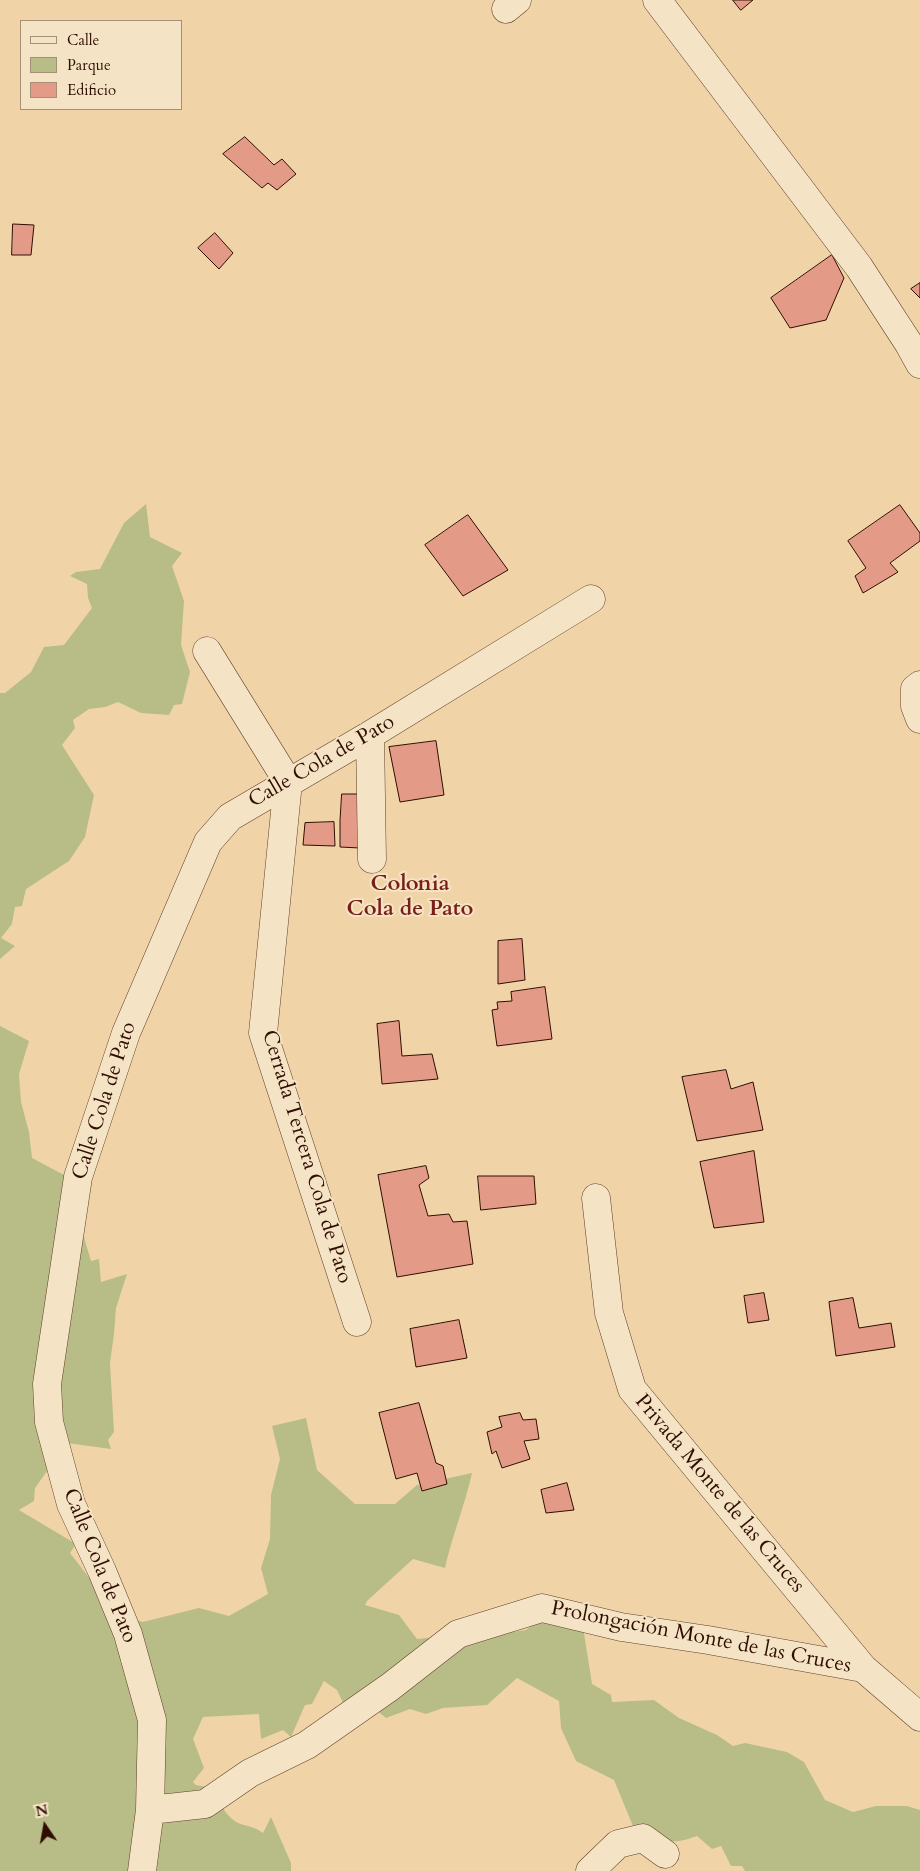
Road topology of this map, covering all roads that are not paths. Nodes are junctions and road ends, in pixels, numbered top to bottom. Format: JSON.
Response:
{"nodes":[{"id":1,"x":657,"y":0,"type":"edge"},
{"id":2,"x":920,"y":364,"type":"edge"},
{"id":3,"x":591,"y":599,"type":"dead end"},
{"id":4,"x":207,"y":651,"type":"dead end"},
{"id":5,"x":920,"y":684,"type":"edge"},
{"id":6,"x":920,"y":719,"type":"edge"},
{"id":7,"x":370,"y":736,"type":"junction"},
{"id":8,"x":288,"y":782,"type":"junction"},
{"id":9,"x":372,"y":859,"type":"dead end"},
{"id":10,"x":596,"y":1198,"type":"dead end"},
{"id":11,"x":357,"y":1322,"type":"dead end"},
{"id":12,"x":863,"y":1668,"type":"junction"},
{"id":13,"x":920,"y":1718,"type":"edge"},
{"id":14,"x":150,"y":1810,"type":"junction"},
{"id":15,"x":666,"y":1854,"type":"dead end"},
{"id":16,"x":142,"y":1871,"type":"edge"},
{"id":17,"x":590,"y":1871,"type":"edge"}],
"edges":[{"from":1,"to":2,"type":"street"},
{"from":3,"to":7,"type":"street","name":"Calle Cola de Pato"},
{"from":4,"to":8,"type":"street"},
{"from":5,"to":6,"type":"street"},
{"from":7,"to":8,"type":"street","name":"Calle Cola de Pato"},
{"from":7,"to":9,"type":"street"},
{"from":8,"to":11,"type":"street","name":"Cerrada Tercera Cola de Pato"},
{"from":8,"to":14,"type":"street","name":"Calle Cola de Pato"},
{"from":10,"to":12,"type":"street","name":"Privada Monte de las Cruces"},
{"from":12,"to":13,"type":"street","name":"Privada Monte de las Cruces"},
{"from":12,"to":14,"type":"street","name":"Prolongación Monte de las Cruces"},
{"from":14,"to":16,"type":"street","name":"Calle Cola de Pato"},
{"from":15,"to":17,"type":"street"}]}
